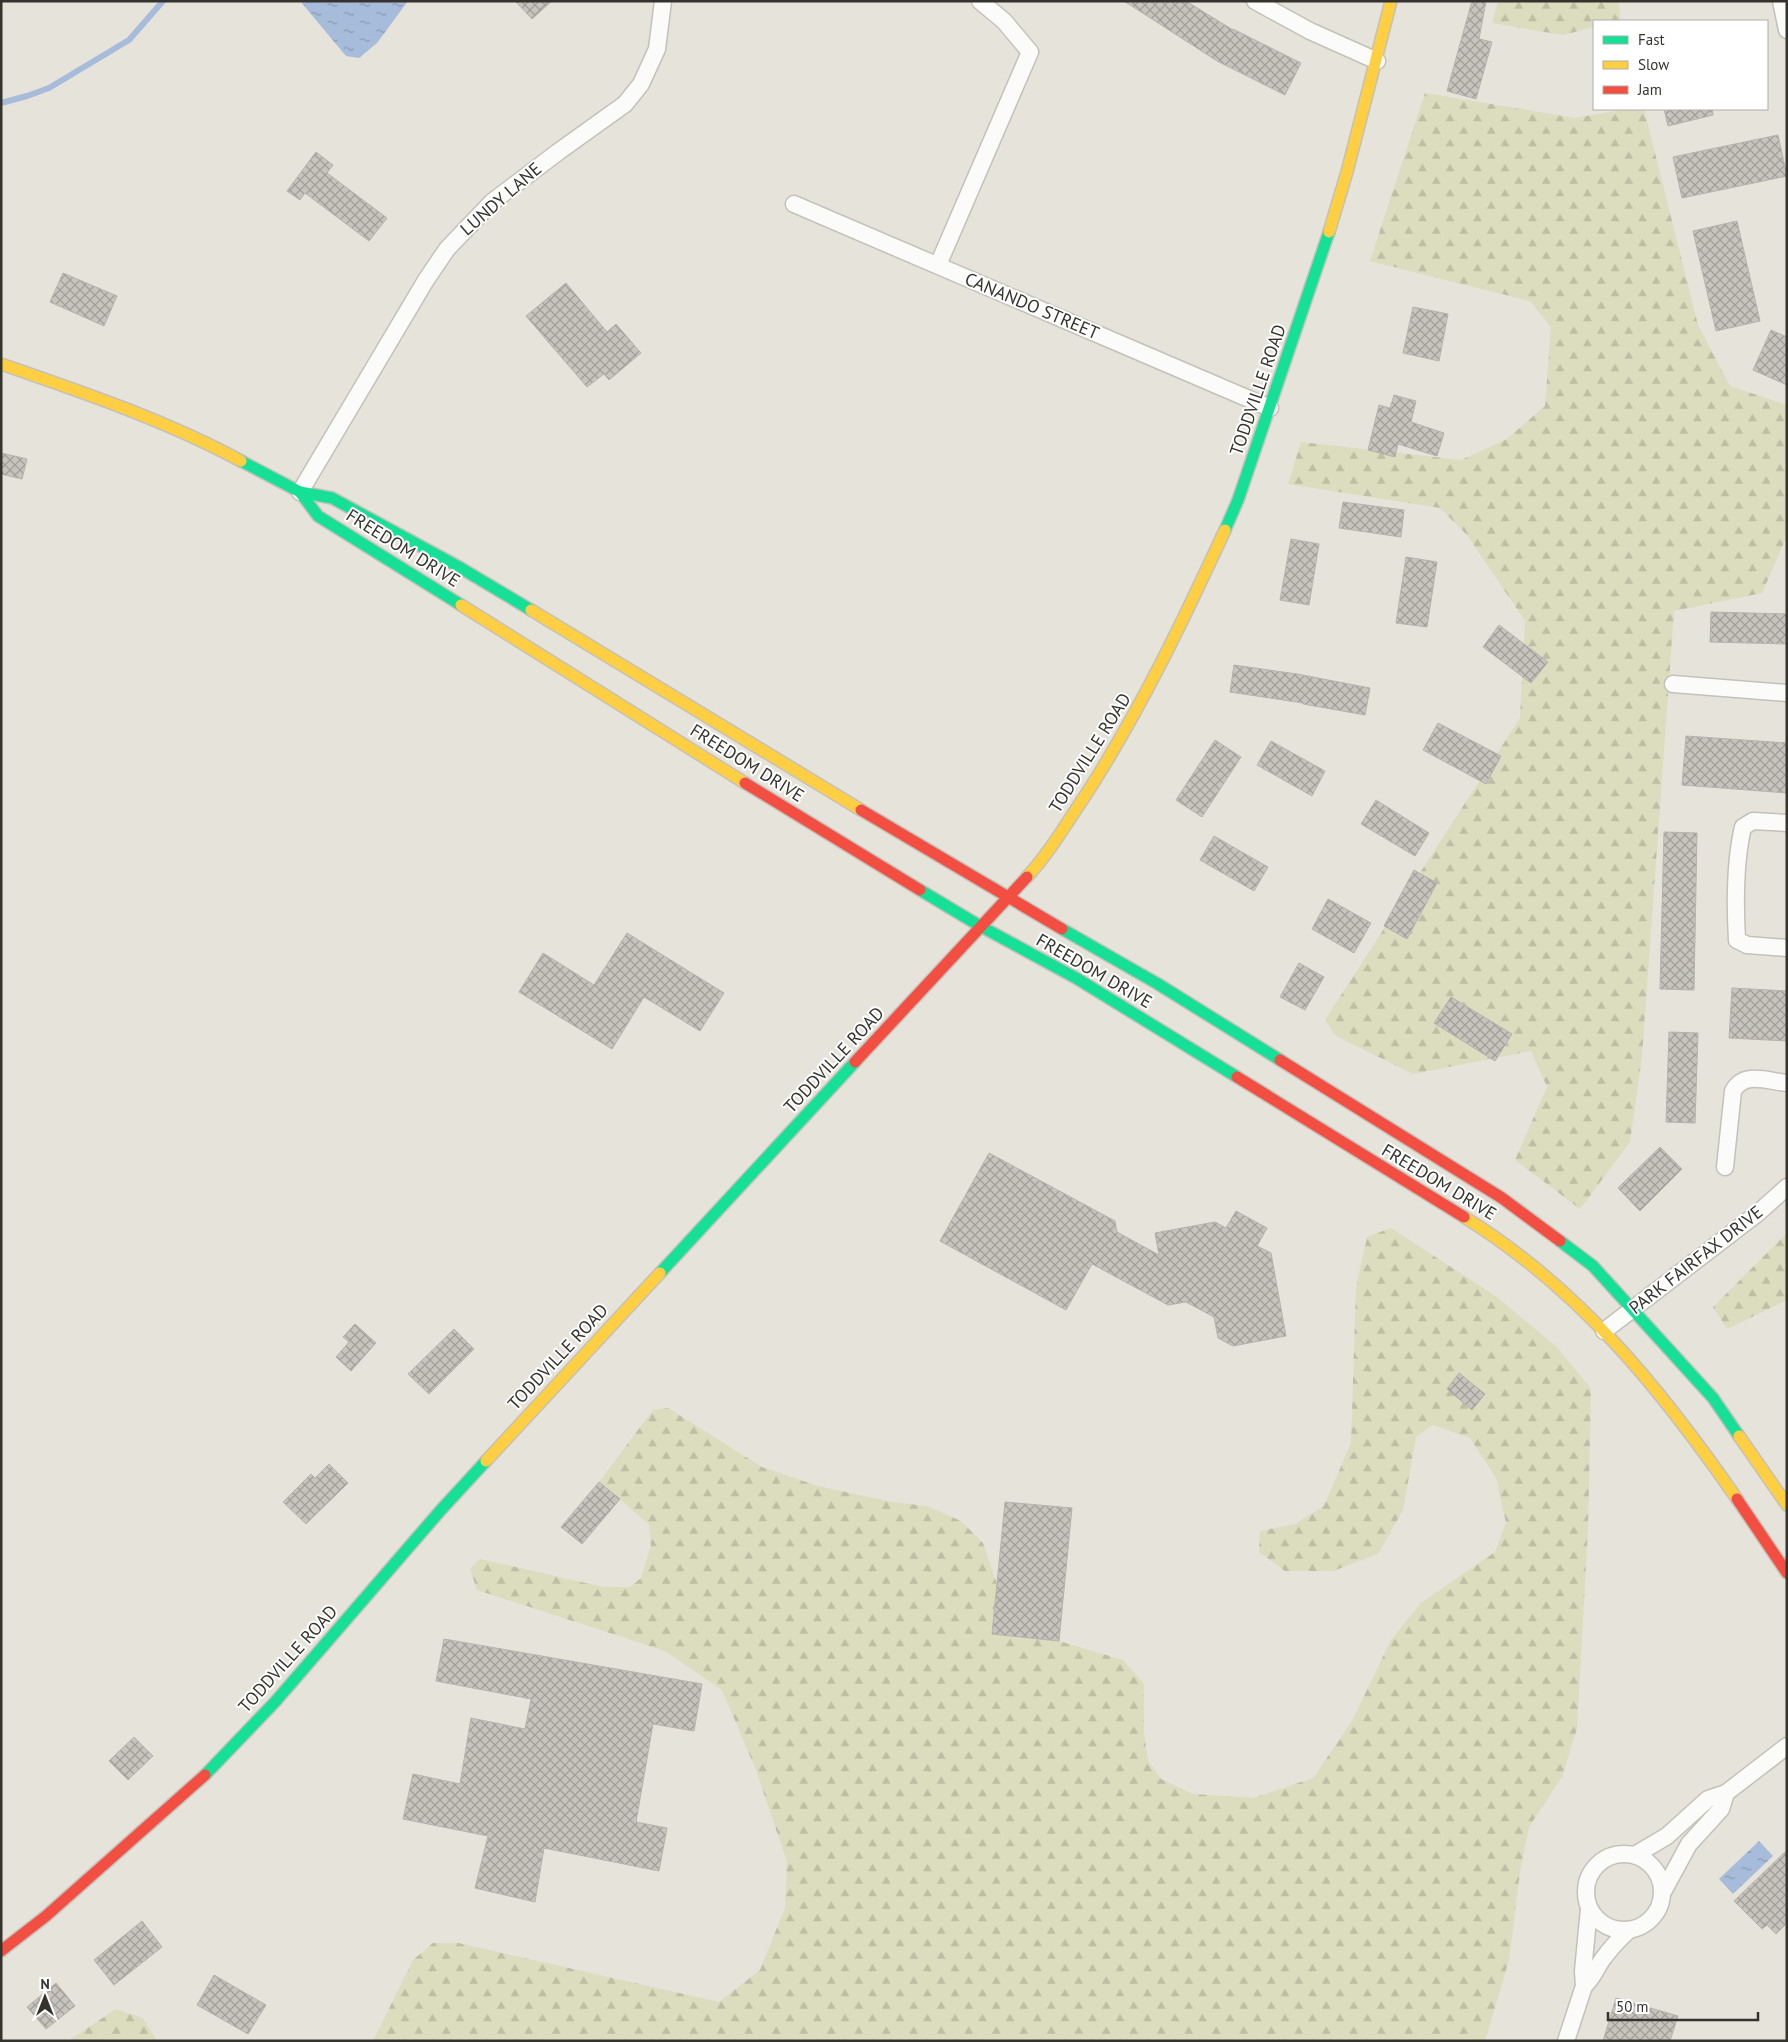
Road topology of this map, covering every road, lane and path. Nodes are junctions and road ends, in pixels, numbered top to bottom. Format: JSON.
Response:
{"nodes":[{"id":1,"x":663,"y":1,"type":"edge"},
{"id":2,"x":980,"y":1,"type":"edge"},
{"id":3,"x":1255,"y":1,"type":"edge"},
{"id":4,"x":1391,"y":1,"type":"edge"},
{"id":5,"x":1781,"y":1,"type":"edge"},
{"id":6,"x":1787,"y":30,"type":"edge"},
{"id":7,"x":1377,"y":61,"type":"junction"},
{"id":8,"x":794,"y":204,"type":"dead end"},
{"id":9,"x":938,"y":266,"type":"junction"},
{"id":10,"x":1,"y":364,"type":"edge"},
{"id":11,"x":1270,"y":408,"type":"junction"},
{"id":12,"x":300,"y":492,"type":"junction"},
{"id":13,"x":1673,"y":684,"type":"dead end"},
{"id":14,"x":1787,"y":693,"type":"edge"},
{"id":15,"x":1787,"y":823,"type":"edge"},
{"id":16,"x":1007,"y":898,"type":"junction"},
{"id":17,"x":980,"y":926,"type":"junction"},
{"id":18,"x":1787,"y":948,"type":"edge"},
{"id":19,"x":1787,"y":1084,"type":"edge"},
{"id":20,"x":1725,"y":1167,"type":"dead end"},
{"id":21,"x":1787,"y":1187,"type":"edge"},
{"id":22,"x":1633,"y":1309,"type":"junction"},
{"id":23,"x":1604,"y":1330,"type":"junction"},
{"id":24,"x":1787,"y":1505,"type":"edge"},
{"id":25,"x":1787,"y":1573,"type":"edge"},
{"id":26,"x":1787,"y":1746,"type":"edge"},
{"id":27,"x":1726,"y":1793,"type":"junction"},
{"id":28,"x":1635,"y":1855,"type":"junction"},
{"id":29,"x":1664,"y":1890,"type":"junction"},
{"id":30,"x":1589,"y":1909,"type":"junction"},
{"id":31,"x":1629,"y":1930,"type":"junction"},
{"id":32,"x":1,"y":1951,"type":"edge"},
{"id":33,"x":1584,"y":1986,"type":"junction"},
{"id":34,"x":1566,"y":2041,"type":"edge"}],
"edges":[{"from":1,"to":12,"type":"street","name":"LUNDY LANE"},
{"from":2,"to":9,"type":"street"},
{"from":3,"to":7,"type":"street"},
{"from":4,"to":7,"type":"main road","name":"TODDVILLE ROAD"},
{"from":5,"to":6,"type":"street"},
{"from":7,"to":11,"type":"main road","name":"TODDVILLE ROAD"},
{"from":8,"to":9,"type":"street","name":"CANANDO STREET"},
{"from":9,"to":11,"type":"street","name":"CANANDO STREET"},
{"from":10,"to":12,"type":"main road","name":"FREEDOM DRIVE"},
{"from":11,"to":16,"type":"main road","name":"TODDVILLE ROAD"},
{"from":12,"to":16,"type":"main road","name":"FREEDOM DRIVE"},
{"from":12,"to":17,"type":"main road","name":"FREEDOM DRIVE"},
{"from":13,"to":14,"type":"street"},
{"from":15,"to":18,"type":"street"},
{"from":16,"to":17,"type":"main road","name":"TODDVILLE ROAD"},
{"from":16,"to":22,"type":"main road","name":"FREEDOM DRIVE"},
{"from":17,"to":23,"type":"main road","name":"FREEDOM DRIVE"},
{"from":17,"to":32,"type":"main road","name":"TODDVILLE ROAD"},
{"from":19,"to":20,"type":"street"},
{"from":21,"to":22,"type":"street","name":"PARK FAIRFAX DRIVE"},
{"from":22,"to":23,"type":"street","name":"PARK FAIRFAX DRIVE"},
{"from":22,"to":24,"type":"main road","name":"FREEDOM DRIVE"},
{"from":23,"to":25,"type":"main road","name":"FREEDOM DRIVE"},
{"from":26,"to":27,"type":"street"},
{"from":27,"to":28,"type":"street"},
{"from":27,"to":29,"type":"street"},
{"from":28,"to":29,"type":"street"},
{"from":28,"to":30,"type":"street"},
{"from":29,"to":31,"type":"street"},
{"from":30,"to":31,"type":"street"},
{"from":30,"to":33,"type":"street"},
{"from":31,"to":33,"type":"street"},
{"from":33,"to":34,"type":"street"}]}
